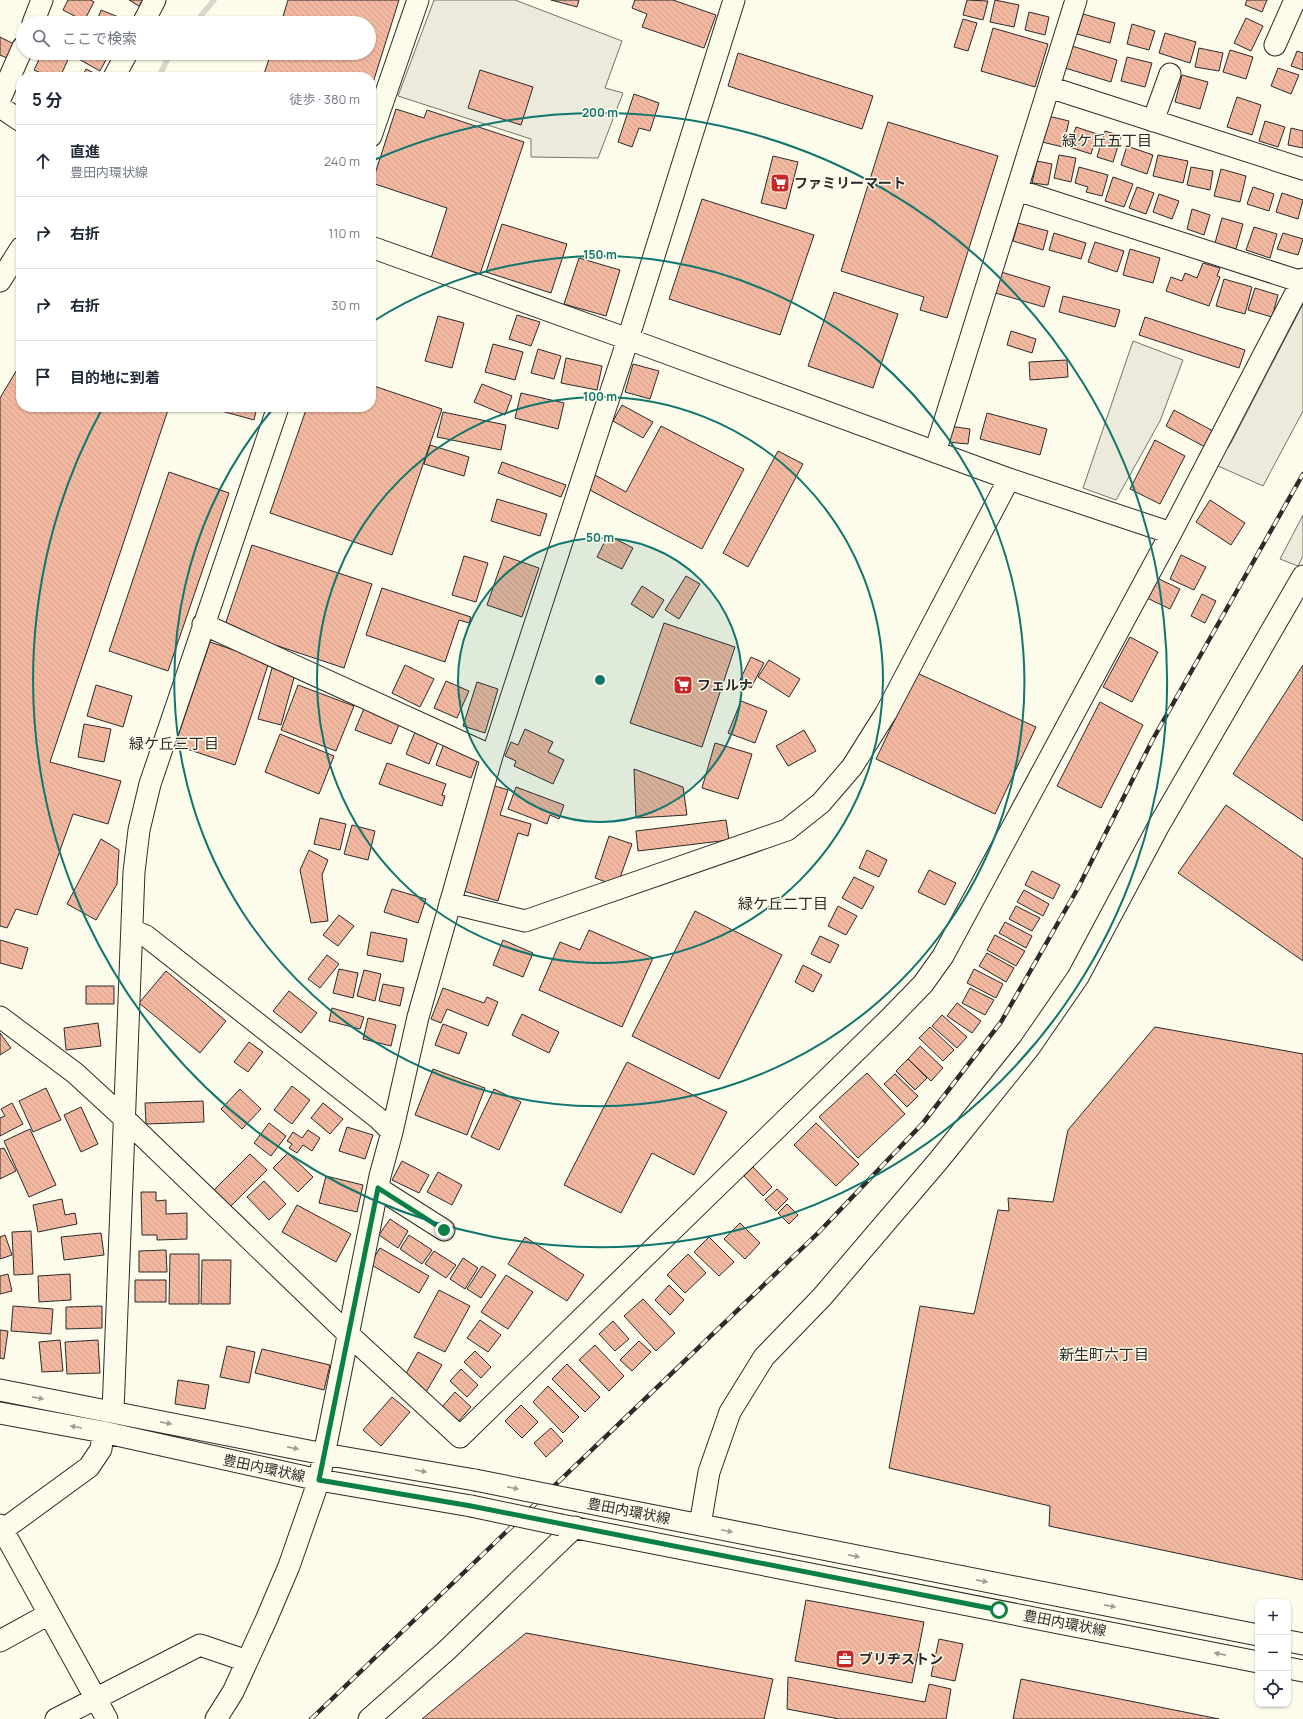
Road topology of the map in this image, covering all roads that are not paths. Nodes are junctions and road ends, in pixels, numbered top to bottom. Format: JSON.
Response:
{"nodes":[{"id":1,"x":42,"y":0,"type":"edge"},
{"id":2,"x":155,"y":0,"type":"edge"},
{"id":3,"x":418,"y":0,"type":"edge"},
{"id":4,"x":734,"y":0,"type":"edge"},
{"id":5,"x":1076,"y":0,"type":"edge"},
{"id":6,"x":1295,"y":0,"type":"edge"},
{"id":7,"x":36,"y":16,"type":"edge"},
{"id":8,"x":147,"y":16,"type":"edge"},
{"id":9,"x":1275,"y":45,"type":"dead end"},
{"id":10,"x":17,"y":60,"type":"edge"},
{"id":11,"x":123,"y":60,"type":"edge"},
{"id":12,"x":117,"y":72,"type":"edge"},
{"id":13,"x":1170,"y":74,"type":"dead end"},
{"id":14,"x":1049,"y":87,"type":"junction"},
{"id":15,"x":0,"y":99,"type":"edge"},
{"id":16,"x":0,"y":107,"type":"edge"},
{"id":17,"x":16,"y":118,"type":"edge"},
{"id":18,"x":1153,"y":121,"type":"junction"},
{"id":19,"x":376,"y":122,"type":"edge"},
{"id":20,"x":1303,"y":169,"type":"edge"},
{"id":21,"x":1017,"y":190,"type":"junction"},
{"id":22,"x":376,"y":249,"type":"edge"},
{"id":23,"x":16,"y":256,"type":"edge"},
{"id":24,"x":0,"y":281,"type":"edge"},
{"id":25,"x":1302,"y":281,"type":"edge"},
{"id":26,"x":628,"y":339,"type":"junction"},
{"id":27,"x":276,"y":412,"type":"edge"},
{"id":28,"x":935,"y":452,"type":"junction"},
{"id":29,"x":1009,"y":479,"type":"junction"},
{"id":30,"x":1172,"y":533,"type":"junction"},
{"id":31,"x":1303,"y":576,"type":"edge"},
{"id":32,"x":203,"y":624,"type":"junction"},
{"id":33,"x":492,"y":756,"type":"junction"},
{"id":34,"x":450,"y":902,"type":"junction"},
{"id":35,"x":132,"y":930,"type":"junction"},
{"id":36,"x":0,"y":1017,"type":"edge"},
{"id":37,"x":125,"y":1119,"type":"junction"},
{"id":38,"x":392,"y":1132,"type":"junction"},
{"id":39,"x":378,"y":1188,"type":"junction"},
{"id":40,"x":444,"y":1230,"type":"dead end"},
{"id":41,"x":348,"y":1334,"type":"junction"},
{"id":42,"x":0,"y":1390,"type":"edge"},
{"id":43,"x":113,"y":1412,"type":"junction"},
{"id":44,"x":0,"y":1413,"type":"edge"},
{"id":45,"x":103,"y":1432,"type":"junction"},
{"id":46,"x":324,"y":1454,"type":"junction"},
{"id":47,"x":319,"y":1480,"type":"junction"},
{"id":48,"x":700,"y":1525,"type":"junction"},
{"id":49,"x":568,"y":1526,"type":"junction"},
{"id":50,"x":1,"y":1529,"type":"edge"},
{"id":51,"x":49,"y":1614,"type":"junction"},
{"id":52,"x":1255,"y":1634,"type":"edge"},
{"id":53,"x":0,"y":1641,"type":"edge"},
{"id":54,"x":1291,"y":1642,"type":"edge"},
{"id":55,"x":1303,"y":1644,"type":"edge"},
{"id":56,"x":247,"y":1661,"type":"junction"},
{"id":57,"x":1255,"y":1661,"type":"edge"},
{"id":58,"x":1291,"y":1669,"type":"edge"},
{"id":59,"x":1303,"y":1671,"type":"edge"},
{"id":60,"x":96,"y":1699,"type":"junction"},
{"id":61,"x":56,"y":1719,"type":"edge"},
{"id":62,"x":107,"y":1719,"type":"edge"},
{"id":63,"x":216,"y":1719,"type":"edge"},
{"id":64,"x":369,"y":1719,"type":"edge"}],
"edges":[{"from":1,"to":7,"type":"street"},
{"from":2,"to":8,"type":"street"},
{"from":3,"to":19,"type":"street"},
{"from":4,"to":26,"type":"street"},
{"from":5,"to":14,"type":"street"},
{"from":6,"to":9,"type":"street"},
{"from":10,"to":15,"type":"street"},
{"from":11,"to":12,"type":"street"},
{"from":13,"to":18,"type":"street"},
{"from":14,"to":18,"type":"street"},
{"from":14,"to":21,"type":"street"},
{"from":16,"to":17,"type":"street"},
{"from":18,"to":20,"type":"street"},
{"from":21,"to":25,"type":"street"},
{"from":21,"to":28,"type":"street"},
{"from":22,"to":26,"type":"street"},
{"from":23,"to":24,"type":"street"},
{"from":25,"to":30,"type":"street"},
{"from":26,"to":28,"type":"street"},
{"from":26,"to":33,"type":"street"},
{"from":27,"to":32,"type":"street"},
{"from":28,"to":29,"type":"street"},
{"from":29,"to":30,"type":"street"},
{"from":29,"to":34,"type":"street"},
{"from":30,"to":41,"type":"street"},
{"from":31,"to":48,"type":"street"},
{"from":32,"to":33,"type":"street"},
{"from":32,"to":35,"type":"street"},
{"from":33,"to":34,"type":"street"},
{"from":34,"to":38,"type":"street"},
{"from":35,"to":37,"type":"street"},
{"from":35,"to":38,"type":"street"},
{"from":36,"to":37,"type":"street"},
{"from":37,"to":41,"type":"street"},
{"from":37,"to":43,"type":"street"},
{"from":38,"to":39,"type":"street"},
{"from":39,"to":40,"type":"street"},
{"from":39,"to":41,"type":"street"},
{"from":41,"to":46,"type":"street"},
{"from":42,"to":43,"type":"street","name":"豊田内環状線","one_way":true},
{"from":43,"to":46,"type":"street","name":"豊田内環状線","one_way":true},
{"from":45,"to":44,"type":"street","name":"豊田内環状線","one_way":true},
{"from":45,"to":47,"type":"street","name":"豊田内環状線"},
{"from":45,"to":50,"type":"street"},
{"from":46,"to":47,"type":"street"},
{"from":46,"to":48,"type":"street","name":"豊田内環状線","one_way":true,"bridge":true},
{"from":47,"to":49,"type":"street","name":"豊田内環状線","bridge":true},
{"from":47,"to":56,"type":"street"},
{"from":48,"to":52,"type":"street","name":"豊田内環状線","one_way":true},
{"from":57,"to":49,"type":"street","name":"豊田内環状線","one_way":true},
{"from":49,"to":64,"type":"street"},
{"from":50,"to":51,"type":"street"},
{"from":51,"to":53,"type":"street"},
{"from":51,"to":60,"type":"street"},
{"from":54,"to":55,"type":"street"},
{"from":56,"to":60,"type":"street"},
{"from":56,"to":63,"type":"street"},
{"from":58,"to":59,"type":"street"},
{"from":60,"to":61,"type":"street"},
{"from":60,"to":62,"type":"street"}]}
